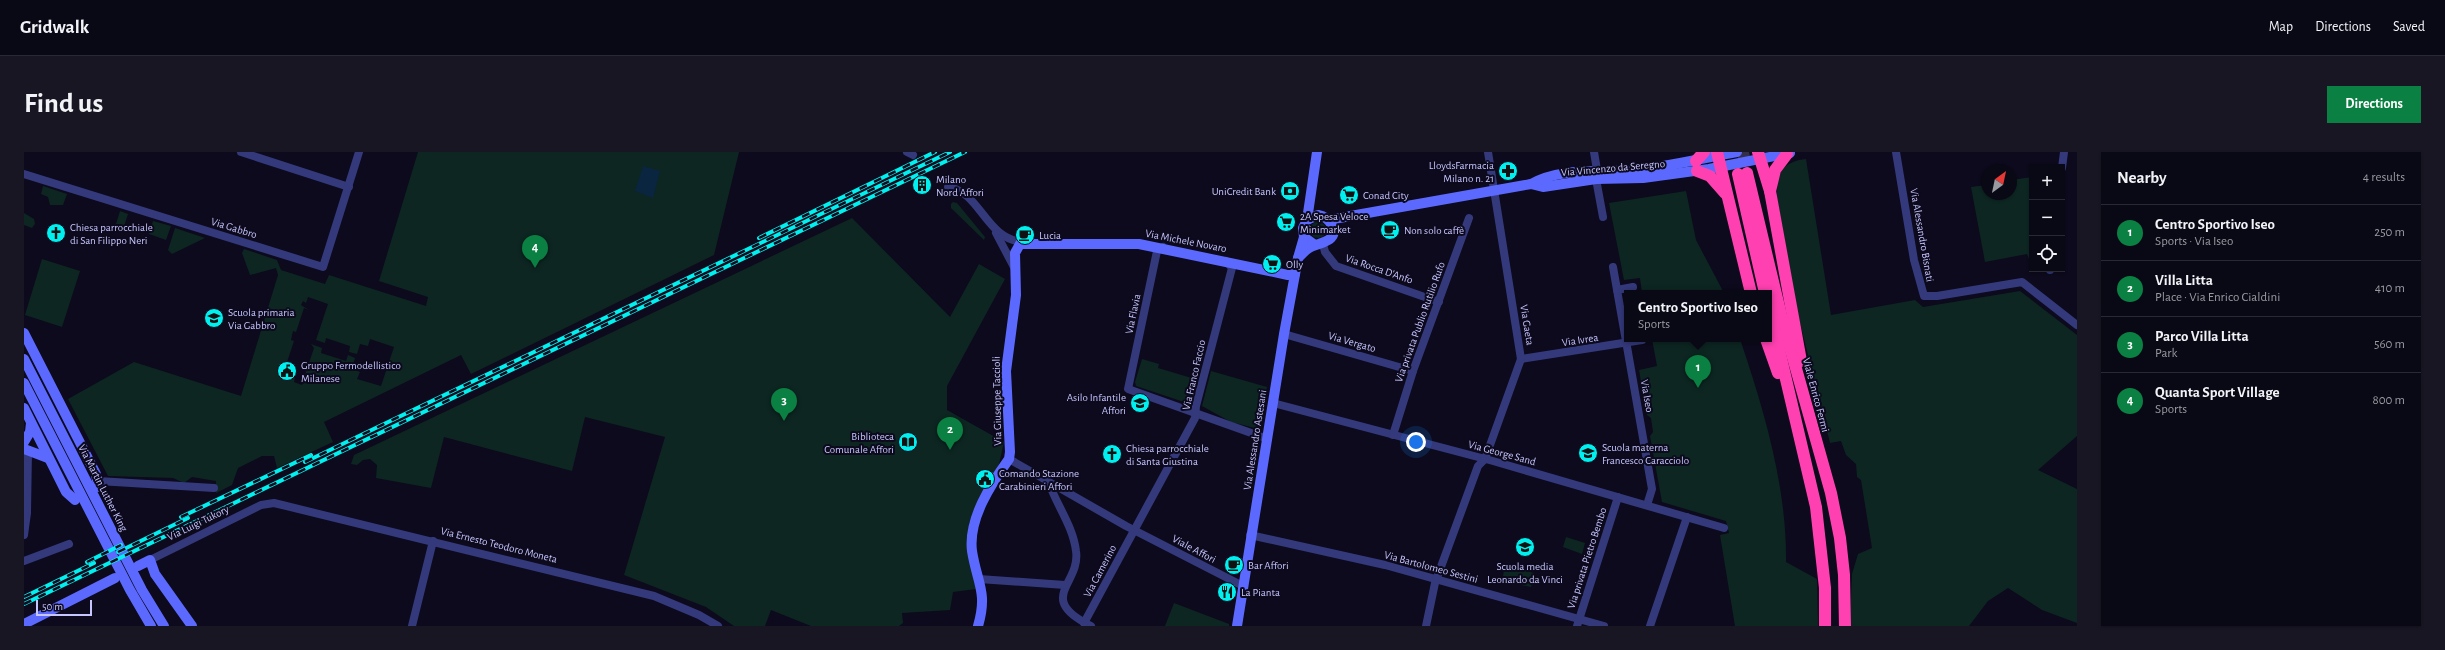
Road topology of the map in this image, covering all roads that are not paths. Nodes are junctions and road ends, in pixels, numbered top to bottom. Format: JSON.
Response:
{"nodes":[{"id":1,"x":241,"y":152,"type":"edge"},
{"id":2,"x":359,"y":152,"type":"edge"},
{"id":3,"x":1317,"y":152,"type":"edge"},
{"id":4,"x":1488,"y":152,"type":"edge"},
{"id":5,"x":1594,"y":152,"type":"edge"},
{"id":6,"x":1736,"y":152,"type":"edge"},
{"id":7,"x":1896,"y":152,"type":"edge"},
{"id":8,"x":2064,"y":152,"type":"edge"},
{"id":9,"x":1789,"y":153,"type":"edge"},
{"id":10,"x":1759,"y":156,"type":"edge"},
{"id":11,"x":1721,"y":159,"type":"edge"},
{"id":12,"x":1699,"y":161,"type":"edge"},
{"id":13,"x":2062,"y":164,"type":"edge"},
{"id":14,"x":24,"y":174,"type":"edge"},
{"id":15,"x":1597,"y":175,"type":"junction"},
{"id":16,"x":348,"y":187,"type":"junction"},
{"id":17,"x":948,"y":187,"type":"dead end"},
{"id":18,"x":1495,"y":190,"type":"junction"},
{"id":19,"x":1770,"y":191,"type":"junction"},
{"id":20,"x":1726,"y":195,"type":"junction"},
{"id":21,"x":1309,"y":197,"type":"junction"},
{"id":22,"x":1318,"y":215,"type":"junction"},
{"id":23,"x":1603,"y":217,"type":"dead end"},
{"id":24,"x":1469,"y":218,"type":"dead end"},
{"id":25,"x":1307,"y":220,"type":"junction"},
{"id":26,"x":1330,"y":223,"type":"junction"},
{"id":27,"x":992,"y":227,"type":"junction"},
{"id":28,"x":1304,"y":237,"type":"junction"},
{"id":29,"x":1023,"y":242,"type":"junction"},
{"id":30,"x":1319,"y":245,"type":"junction"},
{"id":31,"x":1163,"y":247,"type":"junction"},
{"id":32,"x":1298,"y":258,"type":"junction"},
{"id":33,"x":1226,"y":261,"type":"junction"},
{"id":34,"x":1613,"y":267,"type":"dead end"},
{"id":35,"x":1017,"y":270,"type":"junction"},
{"id":36,"x":1295,"y":274,"type":"junction"},
{"id":37,"x":1633,"y":287,"type":"dead end"},
{"id":38,"x":1617,"y":290,"type":"junction"},
{"id":39,"x":1750,"y":290,"type":"edge"},
{"id":40,"x":1765,"y":290,"type":"edge"},
{"id":41,"x":1440,"y":302,"type":"junction"},
{"id":42,"x":1772,"y":320,"type":"edge"},
{"id":43,"x":2077,"y":325,"type":"edge"},
{"id":44,"x":1624,"y":327,"type":"edge"},
{"id":45,"x":24,"y":333,"type":"edge"},
{"id":46,"x":1284,"y":334,"type":"junction"},
{"id":47,"x":1632,"y":342,"type":"edge"},
{"id":48,"x":1767,"y":342,"type":"edge"},
{"id":49,"x":1627,"y":343,"type":"junction"},
{"id":50,"x":1521,"y":359,"type":"junction"},
{"id":51,"x":24,"y":360,"type":"edge"},
{"id":52,"x":1413,"y":371,"type":"junction"},
{"id":53,"x":24,"y":383,"type":"edge"},
{"id":54,"x":1273,"y":403,"type":"junction"},
{"id":55,"x":24,"y":408,"type":"edge"},
{"id":56,"x":1195,"y":413,"type":"junction"},
{"id":57,"x":31,"y":423,"type":"junction"},
{"id":58,"x":1810,"y":424,"type":"junction"},
{"id":59,"x":1797,"y":428,"type":"junction"},
{"id":60,"x":1393,"y":435,"type":"junction"},
{"id":61,"x":1268,"y":439,"type":"junction"},
{"id":62,"x":25,"y":447,"type":"edge"},
{"id":63,"x":48,"y":458,"type":"junction"},
{"id":64,"x":1009,"y":459,"type":"junction"},
{"id":65,"x":1485,"y":459,"type":"junction"},
{"id":66,"x":1049,"y":483,"type":"junction"},
{"id":67,"x":98,"y":484,"type":"joint"},
{"id":68,"x":214,"y":488,"type":"dead end"},
{"id":69,"x":1618,"y":497,"type":"junction"},
{"id":70,"x":75,"y":500,"type":"dead end"},
{"id":71,"x":269,"y":502,"type":"joint"},
{"id":72,"x":1648,"y":505,"type":"junction"},
{"id":73,"x":1687,"y":517,"type":"junction"},
{"id":74,"x":1724,"y":528,"type":"dead end"},
{"id":75,"x":1134,"y":530,"type":"junction"},
{"id":76,"x":24,"y":535,"type":"edge"},
{"id":77,"x":1250,"y":535,"type":"junction"},
{"id":78,"x":433,"y":541,"type":"junction"},
{"id":79,"x":69,"y":544,"type":"dead end"},
{"id":80,"x":150,"y":560,"type":"junction"},
{"id":81,"x":24,"y":561,"type":"edge"},
{"id":82,"x":138,"y":566,"type":"dead end"},
{"id":83,"x":115,"y":578,"type":"dead end"},
{"id":84,"x":979,"y":579,"type":"junction"},
{"id":85,"x":1436,"y":579,"type":"junction"},
{"id":86,"x":1065,"y":585,"type":"junction"},
{"id":87,"x":1243,"y":586,"type":"junction"},
{"id":88,"x":1578,"y":622,"type":"edge"},
{"id":89,"x":24,"y":624,"type":"edge"},
{"id":90,"x":1087,"y":624,"type":"edge"},
{"id":91,"x":151,"y":626,"type":"edge"},
{"id":92,"x":164,"y":626,"type":"edge"},
{"id":93,"x":192,"y":626,"type":"edge"},
{"id":94,"x":412,"y":626,"type":"edge"},
{"id":95,"x":718,"y":626,"type":"edge"},
{"id":96,"x":978,"y":626,"type":"edge"},
{"id":97,"x":1237,"y":626,"type":"edge"},
{"id":98,"x":1426,"y":626,"type":"edge"},
{"id":99,"x":1604,"y":626,"type":"edge"},
{"id":100,"x":1650,"y":626,"type":"edge"},
{"id":101,"x":1824,"y":626,"type":"edge"},
{"id":102,"x":1845,"y":626,"type":"edge"}],
"edges":[{"from":1,"to":16,"type":"street"},
{"from":2,"to":16,"type":"street","name":"Via Gabbro"},
{"from":3,"to":21,"type":"street","name":"Via Alessandro Astesani"},
{"from":4,"to":18,"type":"street","name":"Via Gaeta"},
{"from":5,"to":15,"type":"street"},
{"from":6,"to":11,"type":"street","name":"Via Vincenzo da Seregno"},
{"from":7,"to":43,"type":"street","name":"Via Alessandro Bisnati"},
{"from":8,"to":13,"type":"street"},
{"from":9,"to":10,"type":"street","name":"Via Vincenzo da Seregno"},
{"from":9,"to":19,"type":"highway"},
{"from":10,"to":11,"type":"street","name":"Via Vincenzo da Seregno"},
{"from":10,"to":19,"type":"highway"},
{"from":11,"to":12,"type":"street","name":"Via Vincenzo da Seregno"},
{"from":11,"to":20,"type":"highway"},
{"from":12,"to":15,"type":"street","name":"Via Vincenzo da Seregno"},
{"from":12,"to":20,"type":"highway"},
{"from":14,"to":16,"type":"street","name":"Via Gabbro"},
{"from":15,"to":18,"type":"street","name":"Via Vincenzo da Seregno"},
{"from":15,"to":23,"type":"street"},
{"from":17,"to":27,"type":"street"},
{"from":18,"to":26,"type":"street","name":"Via Vincenzo da Seregno"},
{"from":18,"to":50,"type":"street","name":"Via Gaeta"},
{"from":19,"to":58,"type":"highway"},
{"from":20,"to":39,"type":"highway"},
{"from":21,"to":22,"type":"street"},
{"from":21,"to":25,"type":"street","name":"Via Alessandro Astesani"},
{"from":22,"to":25,"type":"street"},
{"from":22,"to":26,"type":"street"},
{"from":24,"to":41,"type":"street","name":"Via privata Publio Rutilio Rufo"},
{"from":25,"to":28,"type":"street","name":"Via Alessandro Astesani"},
{"from":26,"to":30,"type":"street"},
{"from":27,"to":29,"type":"street"},
{"from":27,"to":35,"type":"street"},
{"from":28,"to":30,"type":"street"},
{"from":28,"to":32,"type":"street","name":"Via Alessandro Astesani"},
{"from":29,"to":31,"type":"street","name":"Via Michele Novaro"},
{"from":29,"to":35,"type":"street","name":"Via Giuseppe Taccioli"},
{"from":30,"to":32,"type":"street"},
{"from":30,"to":41,"type":"street","name":"Via Rocca D'Anfo"},
{"from":31,"to":33,"type":"street","name":"Via Michele Novaro"},
{"from":31,"to":56,"type":"street","name":"Via Flavia"},
{"from":32,"to":36,"type":"street","name":"Via Alessandro Astesani"},
{"from":33,"to":36,"type":"street","name":"Via Michele Novaro"},
{"from":33,"to":56,"type":"street","name":"Via Franco Faccio"},
{"from":34,"to":38,"type":"street","name":"Via Iseo"},
{"from":35,"to":64,"type":"street","name":"Via Giuseppe Taccioli"},
{"from":36,"to":46,"type":"street","name":"Via Alessandro Astesani"},
{"from":37,"to":38,"type":"street"},
{"from":38,"to":44,"type":"street","name":"Via Iseo"},
{"from":40,"to":58,"type":"highway","name":"Viale Enrico Fermi"},
{"from":41,"to":52,"type":"street","name":"Via privata Publio Rutilio Rufo"},
{"from":42,"to":59,"type":"highway"},
{"from":45,"to":67,"type":"street"},
{"from":46,"to":52,"type":"street","name":"Via Vergato"},
{"from":46,"to":54,"type":"street","name":"Via Alessandro Astesani"},
{"from":47,"to":49,"type":"street","name":"Via Ivrea"},
{"from":48,"to":59,"type":"highway"},
{"from":49,"to":50,"type":"street","name":"Via Ivrea"},
{"from":49,"to":72,"type":"street","name":"Via Iseo"},
{"from":50,"to":65,"type":"street","name":"Via Gaeta"},
{"from":51,"to":92,"type":"street","name":"Via Martin Luther King"},
{"from":52,"to":60,"type":"street","name":"Via privata Publio Rutilio Rufo"},
{"from":53,"to":91,"type":"street","name":"Via Martin Luther King"},
{"from":54,"to":60,"type":"street","name":"Via George Sand"},
{"from":54,"to":61,"type":"street","name":"Via Alessandro Astesani"},
{"from":55,"to":57,"type":"street"},
{"from":56,"to":61,"type":"street"},
{"from":56,"to":75,"type":"street","name":"Via Franco Faccio"},
{"from":57,"to":62,"type":"street"},
{"from":57,"to":63,"type":"street"},
{"from":58,"to":102,"type":"highway","name":"Viale Enrico Fermi"},
{"from":59,"to":101,"type":"highway"},
{"from":60,"to":65,"type":"street","name":"Via George Sand"},
{"from":61,"to":77,"type":"street","name":"Via Alessandro Astesani"},
{"from":62,"to":63,"type":"street"},
{"from":62,"to":76,"type":"street"},
{"from":63,"to":70,"type":"street"},
{"from":64,"to":66,"type":"street"},
{"from":64,"to":84,"type":"street"},
{"from":65,"to":69,"type":"street","name":"Via George Sand"},
{"from":65,"to":85,"type":"street","name":"Via Gaeta"},
{"from":66,"to":75,"type":"street","name":"Viale Affori"},
{"from":66,"to":86,"type":"street"},
{"from":67,"to":68,"type":"street"},
{"from":69,"to":72,"type":"street","name":"Via George Sand"},
{"from":69,"to":88,"type":"street","name":"Via privata Pietro Bembo"},
{"from":71,"to":78,"type":"street","name":"Via Ernesto Teodoro Moneta"},
{"from":71,"to":80,"type":"street","name":"Via Luigi Tukory"},
{"from":72,"to":73,"type":"street","name":"Via George Sand"},
{"from":73,"to":74,"type":"street","name":"Via George Sand"},
{"from":73,"to":100,"type":"street"},
{"from":75,"to":87,"type":"street","name":"Viale Affori"},
{"from":75,"to":90,"type":"street","name":"Via Camerino"},
{"from":77,"to":85,"type":"street","name":"Via Bartolomeo Sestini"},
{"from":77,"to":87,"type":"street","name":"Via Alessandro Astesani"},
{"from":78,"to":94,"type":"street"},
{"from":78,"to":95,"type":"street","name":"Via Ernesto Teodoro Moneta"},
{"from":79,"to":81,"type":"street"},
{"from":80,"to":82,"type":"street","name":"Via Luigi Tukory"},
{"from":80,"to":93,"type":"street"},
{"from":83,"to":89,"type":"street"},
{"from":84,"to":86,"type":"street"},
{"from":84,"to":96,"type":"street"},
{"from":85,"to":88,"type":"street","name":"Via Bartolomeo Sestini"},
{"from":85,"to":98,"type":"street","name":"Via Gaeta"},
{"from":86,"to":90,"type":"street"},
{"from":87,"to":97,"type":"street","name":"Via Alessandro Astesani"},
{"from":88,"to":99,"type":"street","name":"Via Bartolomeo Sestini"}]}
